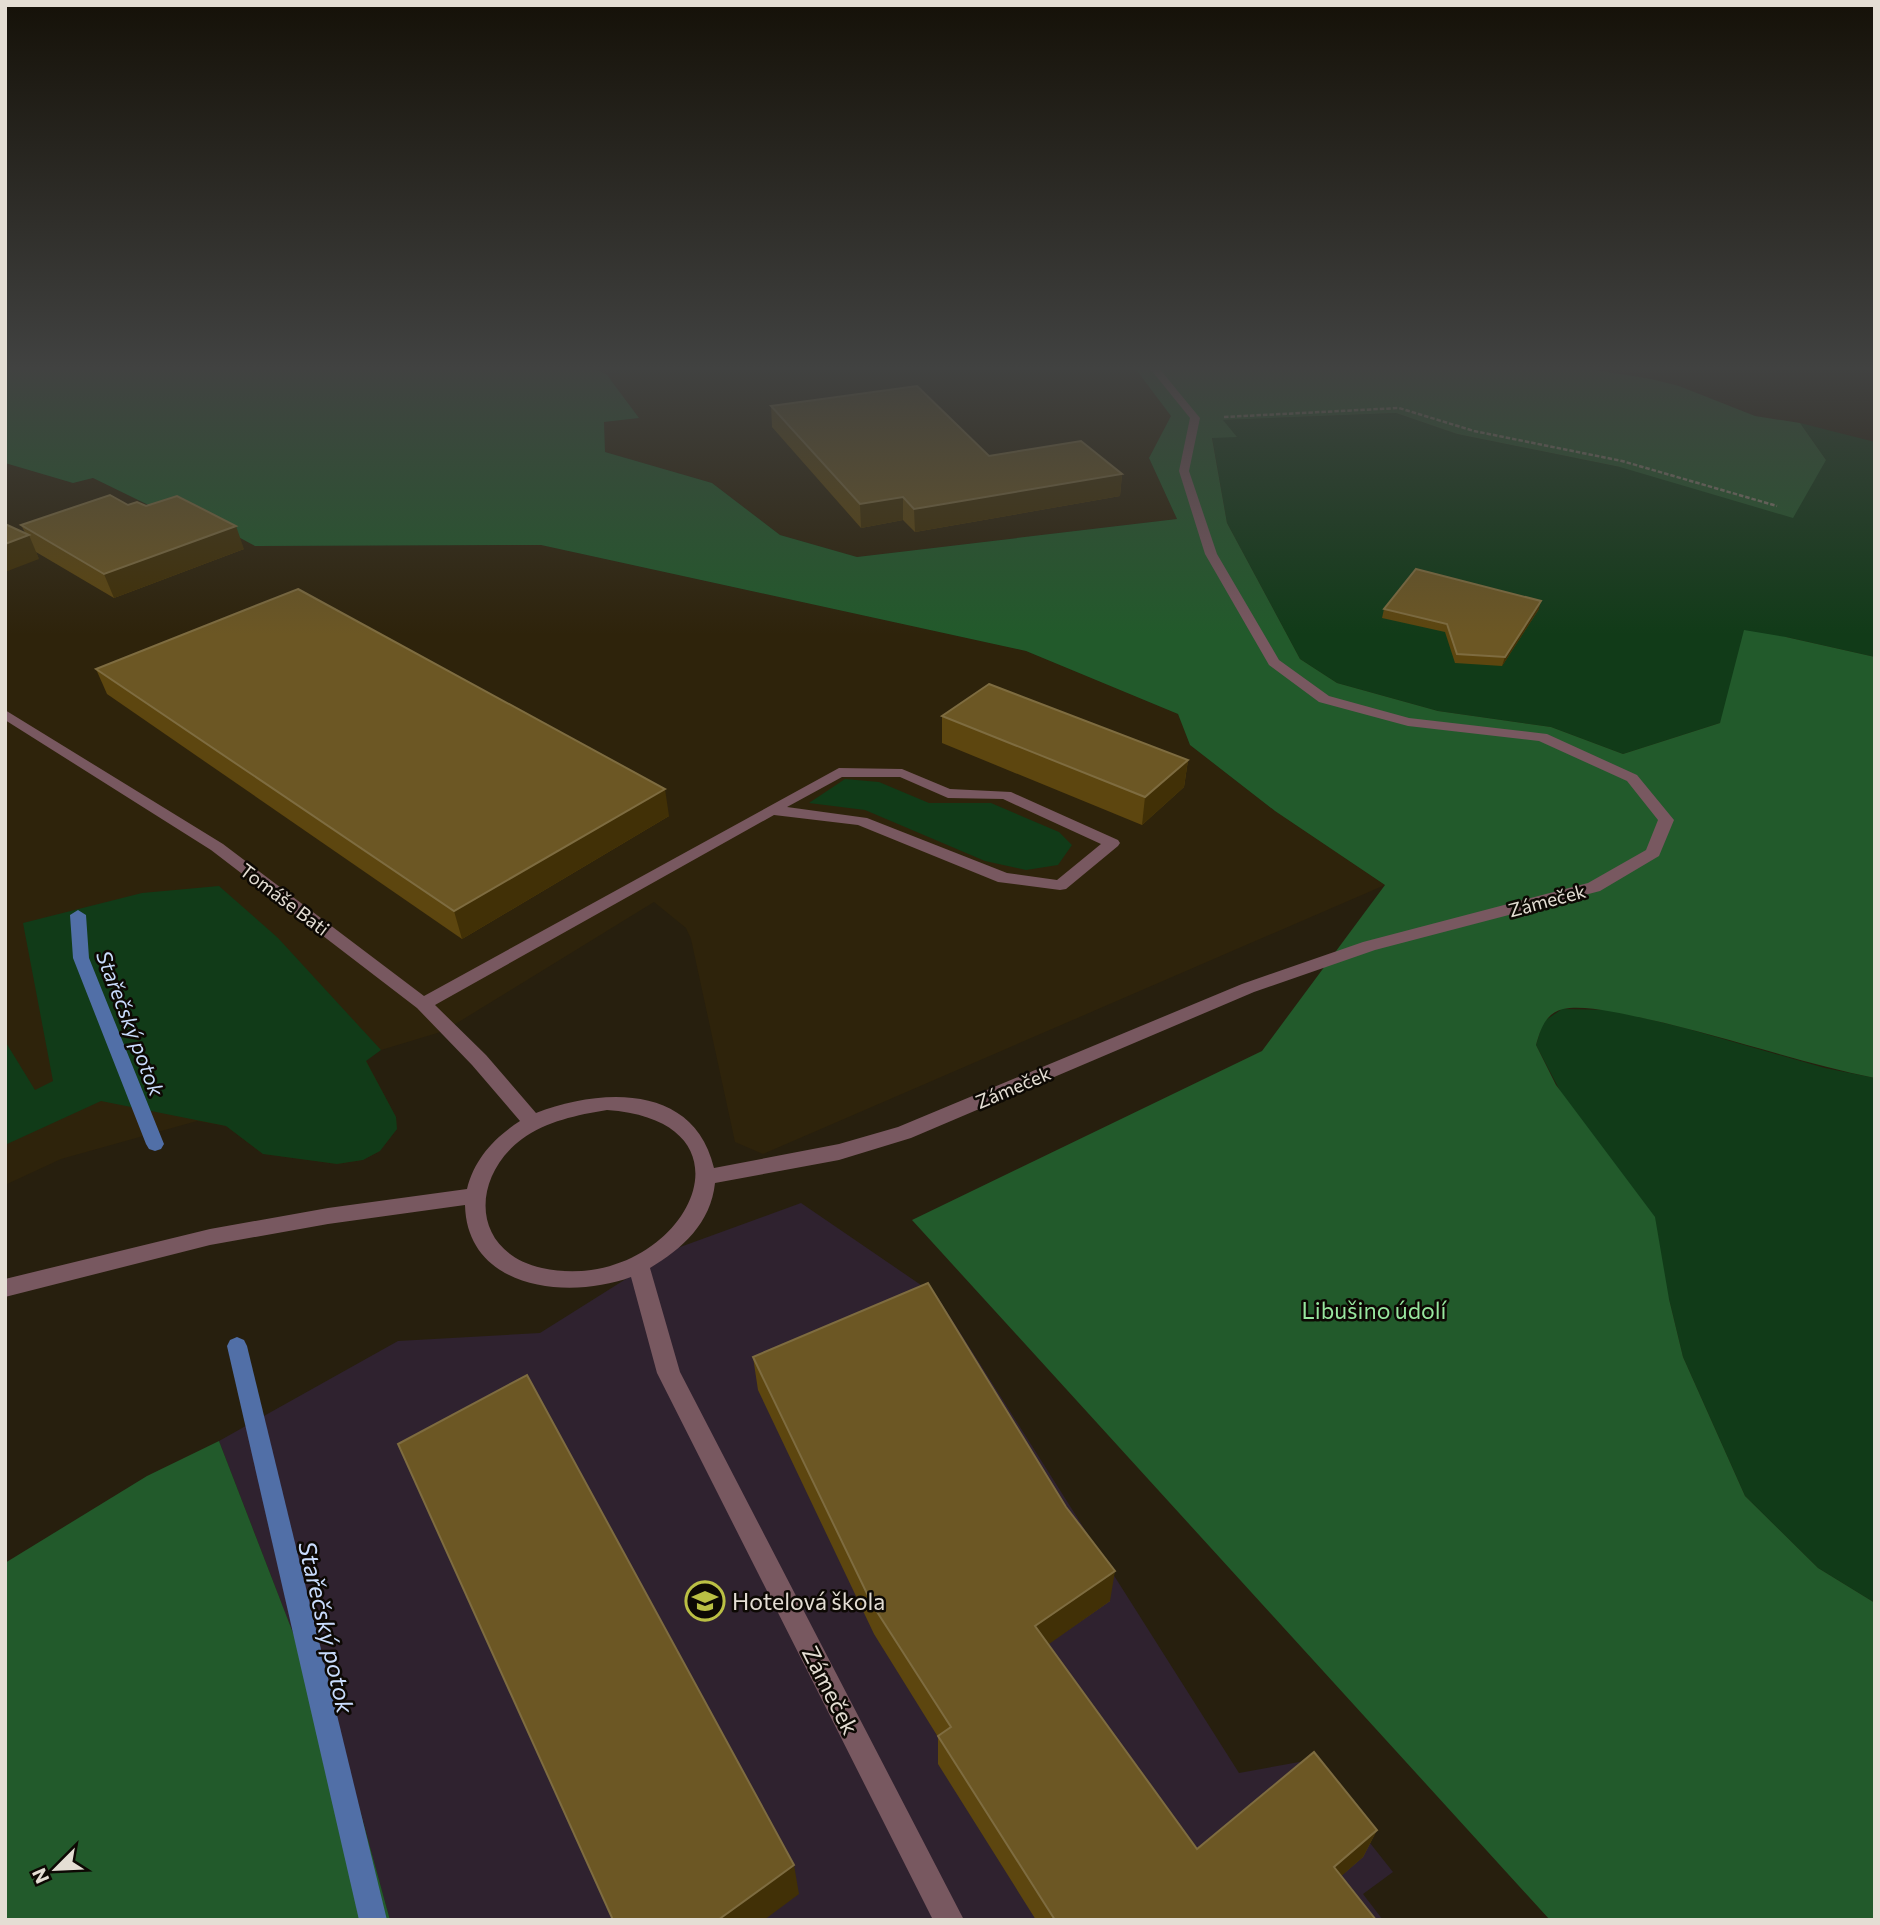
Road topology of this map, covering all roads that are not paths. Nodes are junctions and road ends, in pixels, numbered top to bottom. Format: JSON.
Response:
{"nodes":[{"id":1,"x":1187,"y":456,"type":"edge"},
{"id":2,"x":5,"y":713,"type":"edge"},
{"id":3,"x":774,"y":810,"type":"junction"},
{"id":4,"x":423,"y":1004,"type":"junction"},
{"id":5,"x":533,"y":1123,"type":"junction"},
{"id":6,"x":707,"y":1177,"type":"junction"},
{"id":7,"x":473,"y":1196,"type":"junction"},
{"id":8,"x":638,"y":1265,"type":"junction"},
{"id":9,"x":5,"y":1288,"type":"edge"},
{"id":10,"x":949,"y":1920,"type":"edge"}],
"edges":[{"from":1,"to":6,"type":"street","name":"Zámeček"},
{"from":2,"to":4,"type":"street","name":"Tomáše Bati"},
{"from":3,"to":3,"type":"street"},
{"from":3,"to":4,"type":"street"},
{"from":4,"to":5,"type":"street","name":"Tomáše Bati"},
{"from":5,"to":6,"type":"street"},
{"from":5,"to":7,"type":"street"},
{"from":6,"to":8,"type":"street"},
{"from":7,"to":8,"type":"street"},
{"from":7,"to":9,"type":"street"},
{"from":8,"to":10,"type":"street","name":"Zámeček"}]}
